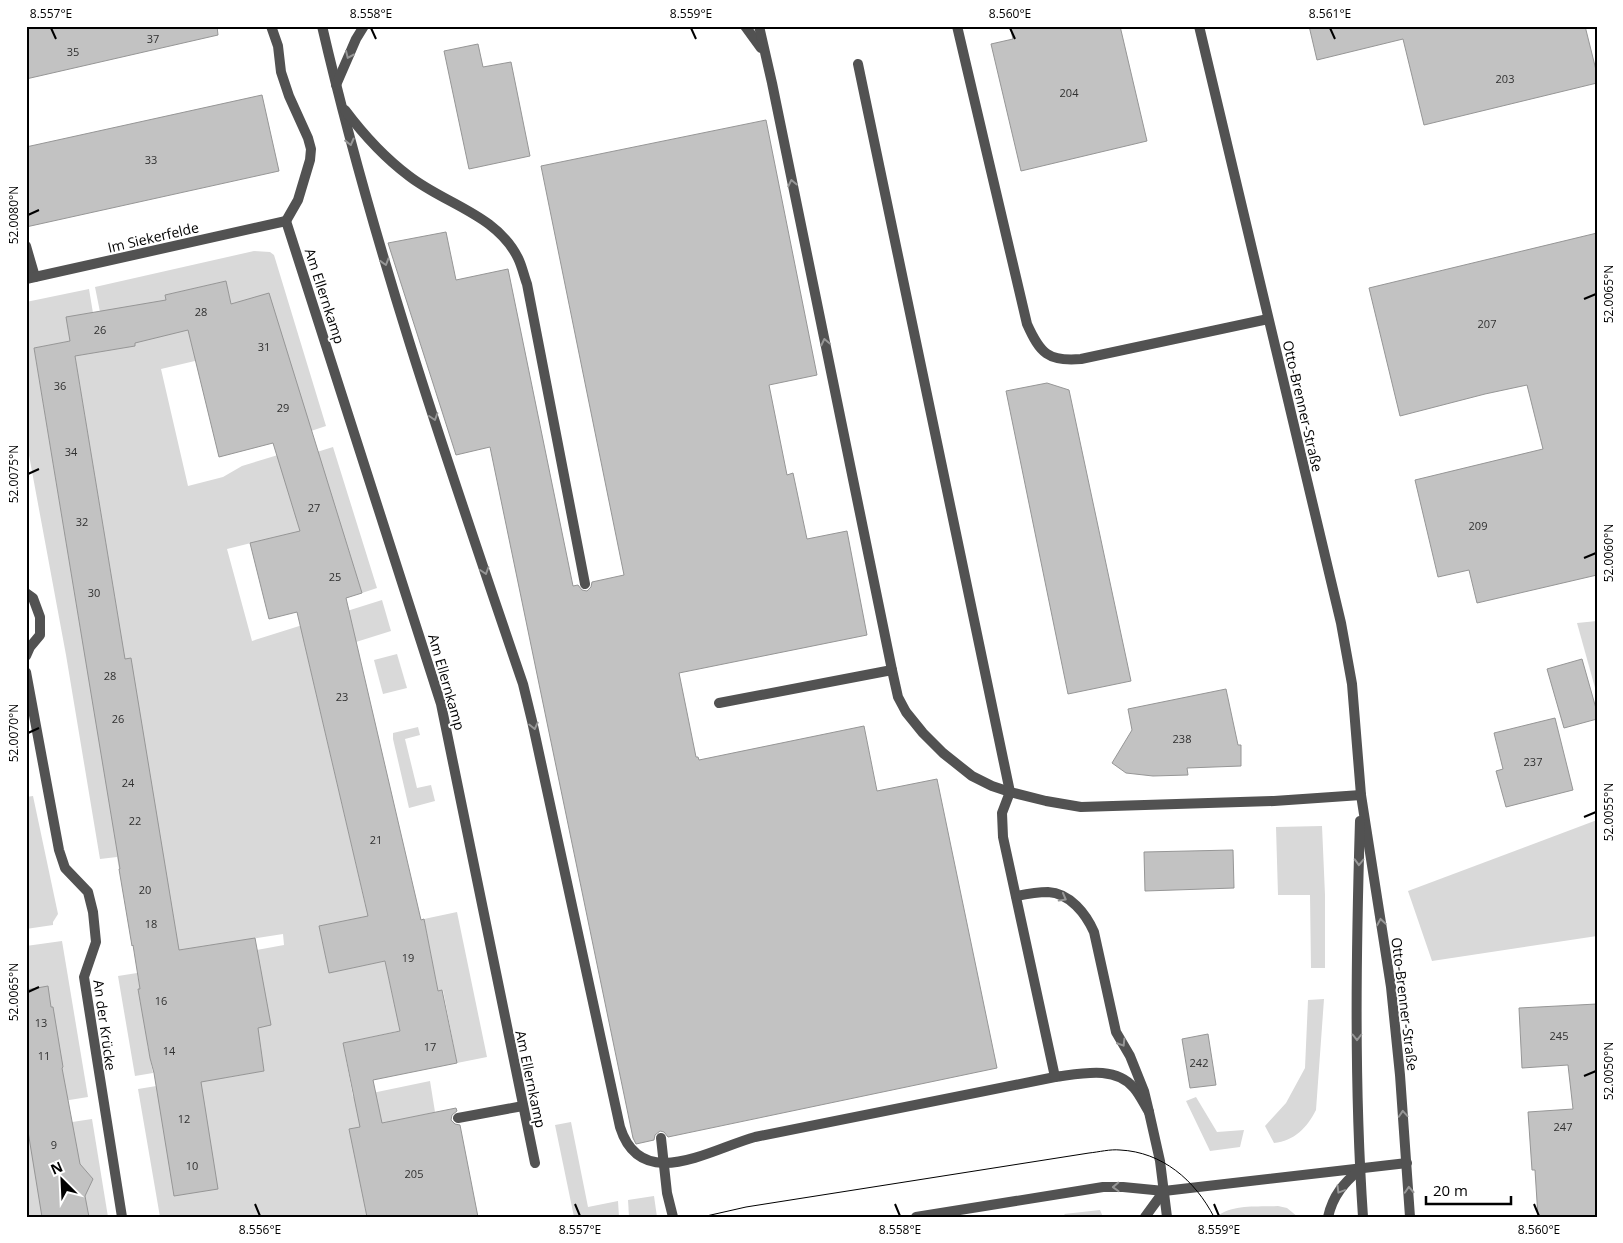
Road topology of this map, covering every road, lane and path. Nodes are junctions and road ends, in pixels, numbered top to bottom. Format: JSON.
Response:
{"nodes":[{"id":1,"x":271,"y":26,"type":"edge"},
{"id":2,"x":322,"y":26,"type":"edge"},
{"id":3,"x":327,"y":26,"type":"edge"},
{"id":4,"x":364,"y":26,"type":"edge"},
{"id":5,"x":746,"y":26,"type":"edge"},
{"id":6,"x":759,"y":26,"type":"edge"},
{"id":7,"x":957,"y":26,"type":"edge"},
{"id":8,"x":1199,"y":26,"type":"edge"},
{"id":9,"x":326,"y":47,"type":"junction"},
{"id":10,"x":858,"y":64,"type":"dead end"},
{"id":11,"x":772,"y":82,"type":"junction"},
{"id":12,"x":336,"y":86,"type":"junction"},
{"id":13,"x":341,"y":106,"type":"junction"},
{"id":14,"x":286,"y":221,"type":"junction"},
{"id":15,"x":26,"y":246,"type":"edge"},
{"id":16,"x":30,"y":278,"type":"edge"},
{"id":17,"x":1268,"y":319,"type":"junction"},
{"id":18,"x":586,"y":584,"type":"dead end"},
{"id":19,"x":26,"y":593,"type":"edge"},
{"id":20,"x":26,"y":656,"type":"edge"},
{"id":21,"x":892,"y":670,"type":"junction"},
{"id":22,"x":26,"y":672,"type":"edge"},
{"id":23,"x":718,"y":704,"type":"dead end"},
{"id":24,"x":1010,"y":792,"type":"junction"},
{"id":25,"x":1361,"y":795,"type":"junction"},
{"id":26,"x":1016,"y":896,"type":"junction"},
{"id":27,"x":1055,"y":1077,"type":"junction"},
{"id":28,"x":523,"y":1106,"type":"junction"},
{"id":29,"x":1149,"y":1112,"type":"junction"},
{"id":30,"x":458,"y":1118,"type":"dead end"},
{"id":31,"x":661,"y":1138,"type":"dead end"},
{"id":32,"x":1407,"y":1163,"type":"junction"},
{"id":33,"x":535,"y":1164,"type":"dead end"},
{"id":34,"x":664,"y":1164,"type":"junction"},
{"id":35,"x":1360,"y":1169,"type":"junction"},
{"id":36,"x":1164,"y":1192,"type":"junction"},
{"id":37,"x":122,"y":1217,"type":"edge"},
{"id":38,"x":673,"y":1217,"type":"edge"},
{"id":39,"x":916,"y":1217,"type":"edge"},
{"id":40,"x":1145,"y":1217,"type":"edge"},
{"id":41,"x":1167,"y":1217,"type":"edge"},
{"id":42,"x":1328,"y":1217,"type":"edge"},
{"id":43,"x":1363,"y":1217,"type":"edge"},
{"id":44,"x":1410,"y":1217,"type":"edge"}],
"edges":[{"from":1,"to":14,"type":"street"},
{"from":2,"to":9,"type":"street"},
{"from":3,"to":9,"type":"street"},
{"from":4,"to":12,"type":"street","one_way":true},
{"from":5,"to":11,"type":"street"},
{"from":6,"to":11,"type":"street"},
{"from":7,"to":17,"type":"street"},
{"from":8,"to":17,"type":"street","name":"Otto-Brenner-Straße"},
{"from":9,"to":12,"type":"street"},
{"from":10,"to":24,"type":"street"},
{"from":21,"to":11,"type":"street","one_way":true},
{"from":12,"to":13,"type":"street"},
{"from":13,"to":18,"type":"street"},
{"from":13,"to":34,"type":"street","one_way":true},
{"from":14,"to":16,"type":"street","name":"Im Siekerfelde"},
{"from":14,"to":28,"type":"street","name":"Am Ellernkamp"},
{"from":15,"to":16,"type":"street"},
{"from":17,"to":25,"type":"street","name":"Otto-Brenner-Straße"},
{"from":19,"to":20,"type":"street"},
{"from":21,"to":23,"type":"street"},
{"from":21,"to":24,"type":"street"},
{"from":22,"to":37,"type":"street","name":"An der Krücke"},
{"from":24,"to":25,"type":"street"},
{"from":24,"to":26,"type":"street"},
{"from":32,"to":25,"type":"street","name":"Otto-Brenner-Straße","one_way":true},
{"from":25,"to":35,"type":"street","name":"Otto-Brenner-Straße","one_way":true},
{"from":26,"to":27,"type":"street"},
{"from":26,"to":29,"type":"street","one_way":true},
{"from":27,"to":29,"type":"street"},
{"from":27,"to":34,"type":"street"},
{"from":28,"to":30,"type":"street"},
{"from":28,"to":33,"type":"street","name":"Am Ellernkamp"},
{"from":29,"to":36,"type":"street"},
{"from":31,"to":34,"type":"street"},
{"from":32,"to":35,"type":"street"},
{"from":44,"to":32,"type":"street","name":"Otto-Brenner-Straße","one_way":true},
{"from":34,"to":38,"type":"street"},
{"from":35,"to":36,"type":"street"},
{"from":35,"to":42,"type":"street","one_way":true},
{"from":35,"to":43,"type":"street","name":"Otto-Brenner-Straße"},
{"from":36,"to":39,"type":"street","one_way":true},
{"from":36,"to":40,"type":"street"},
{"from":36,"to":41,"type":"street"}]}
